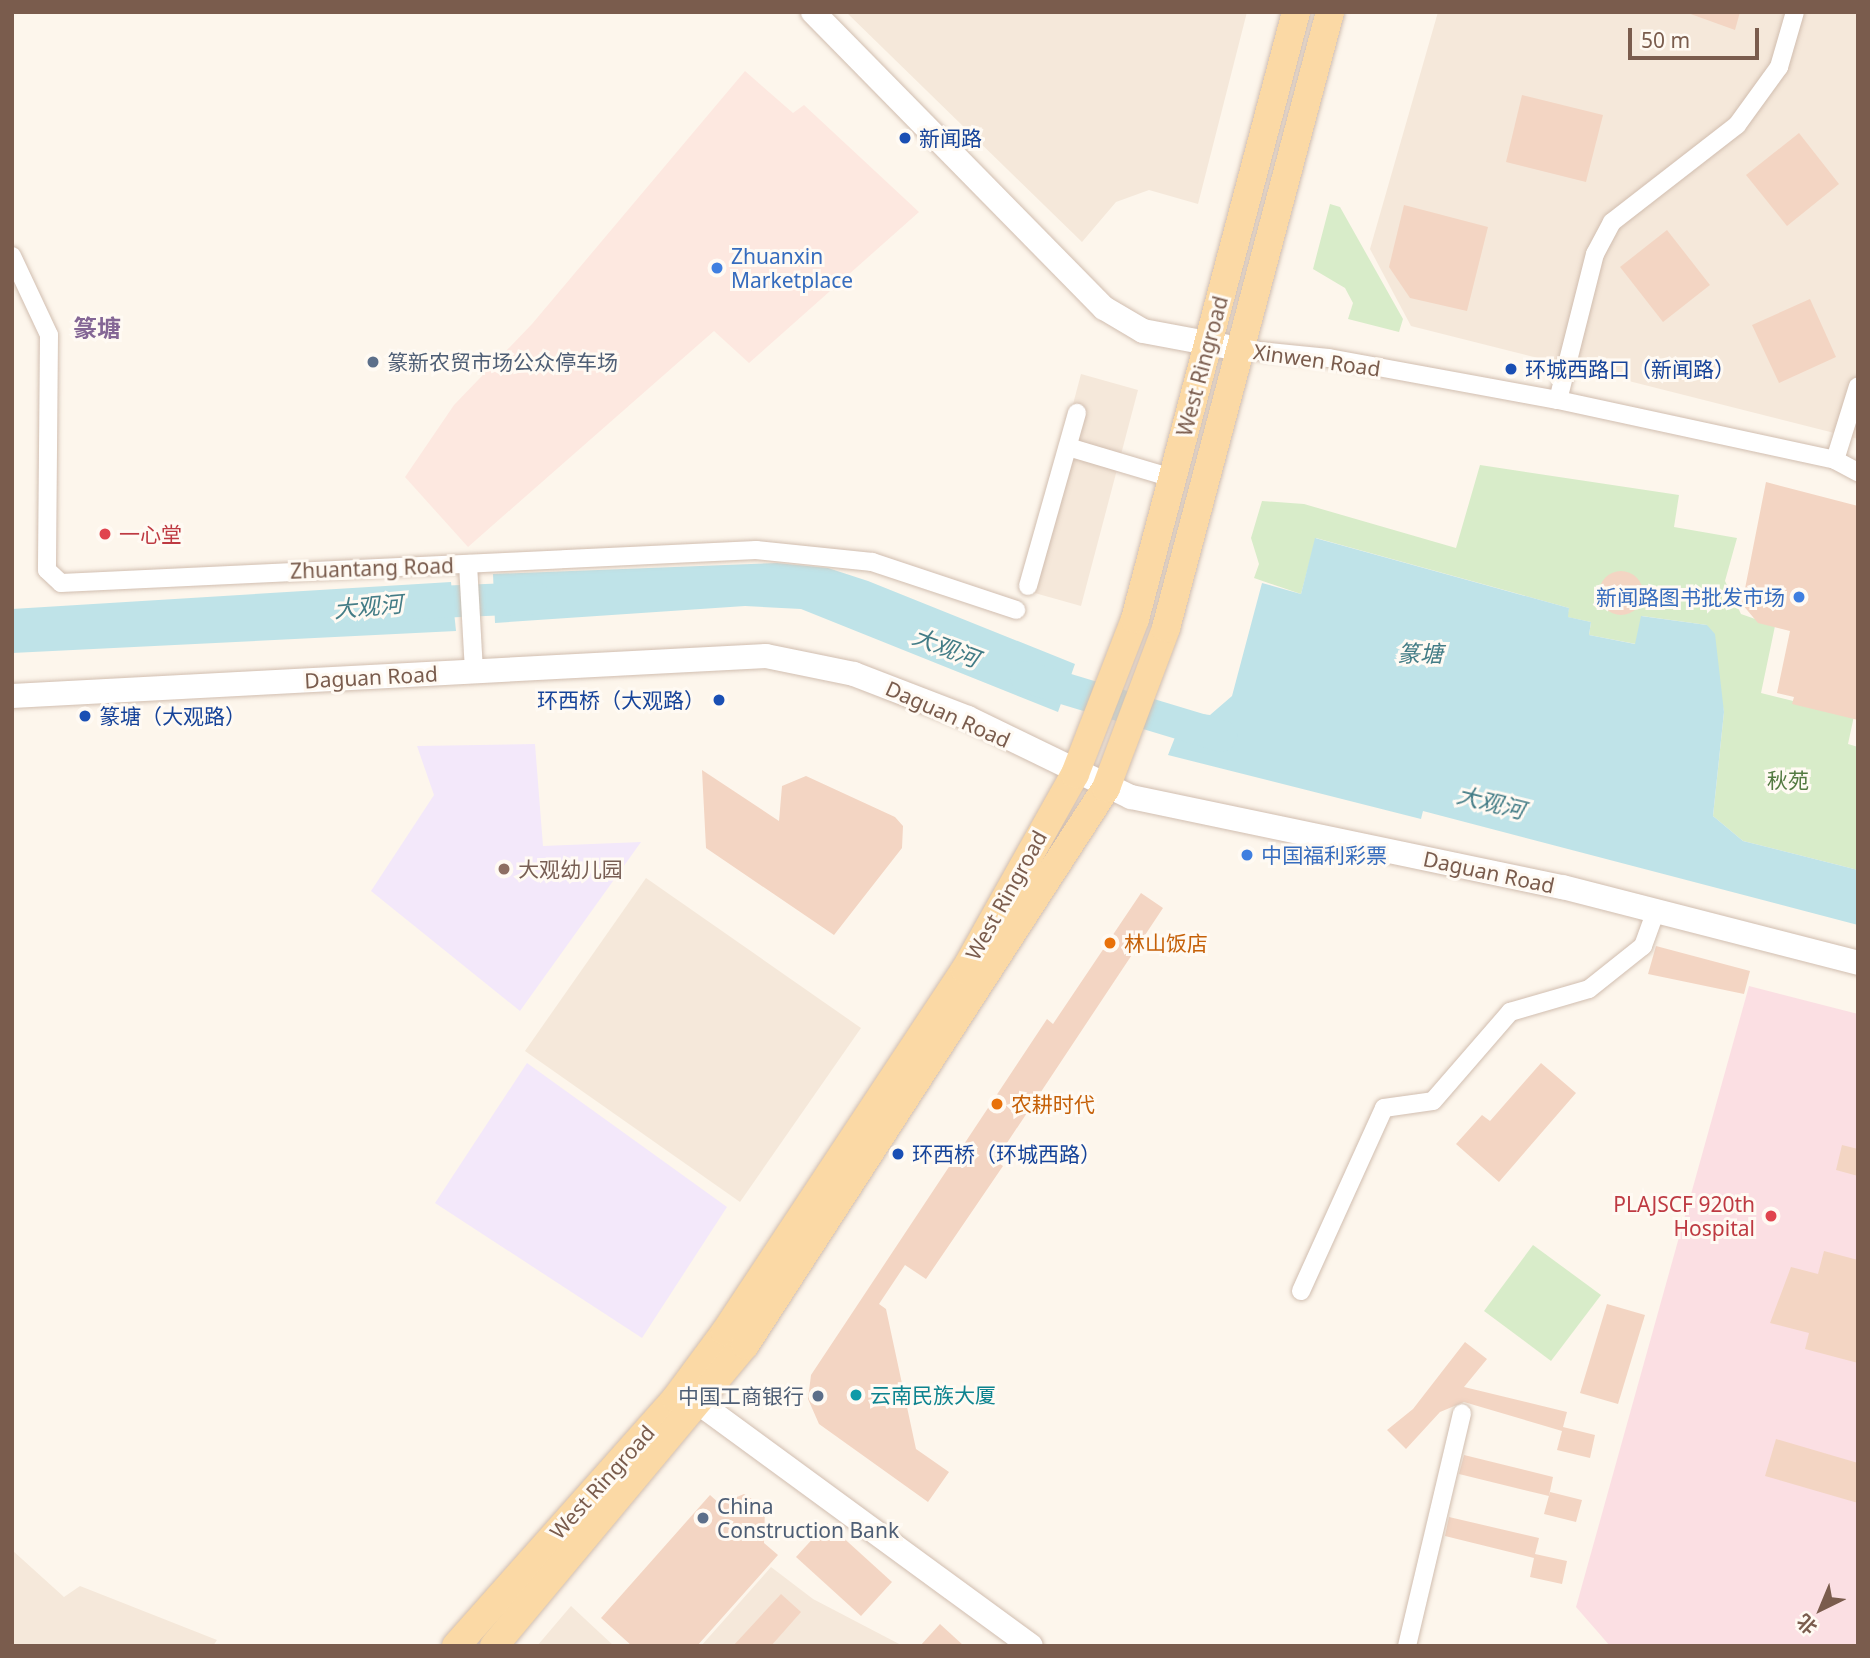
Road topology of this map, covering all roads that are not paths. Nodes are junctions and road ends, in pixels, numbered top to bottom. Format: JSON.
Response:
{"nodes":[{"id":1,"x":1296,"y":12,"type":"edge"},
{"id":2,"x":1330,"y":12,"type":"edge"},
{"id":3,"x":1795,"y":12,"type":"edge"},
{"id":4,"x":814,"y":13,"type":"edge"},
{"id":5,"x":12,"y":256,"type":"edge"},
{"id":6,"x":1206,"y":345,"type":"junction"},
{"id":7,"x":1239,"y":349,"type":"junction"},
{"id":8,"x":1858,"y":386,"type":"edge"},
{"id":9,"x":1558,"y":400,"type":"junction"},
{"id":10,"x":1077,"y":413,"type":"dead end"},
{"id":11,"x":1068,"y":447,"type":"junction"},
{"id":12,"x":1835,"y":460,"type":"junction"},
{"id":13,"x":1858,"y":472,"type":"edge"},
{"id":14,"x":1172,"y":478,"type":"junction"},
{"id":15,"x":468,"y":564,"type":"junction"},
{"id":16,"x":1028,"y":586,"type":"dead end"},
{"id":17,"x":1016,"y":610,"type":"dead end"},
{"id":18,"x":474,"y":671,"type":"junction"},
{"id":19,"x":12,"y":696,"type":"edge"},
{"id":20,"x":1074,"y":774,"type":"junction"},
{"id":21,"x":1106,"y":788,"type":"junction"},
{"id":22,"x":1656,"y":911,"type":"junction"},
{"id":23,"x":1858,"y":963,"type":"edge"},
{"id":24,"x":1301,"y":1291,"type":"dead end"},
{"id":25,"x":699,"y":1403,"type":"junction"},
{"id":26,"x":1462,"y":1413,"type":"dead end"},
{"id":27,"x":456,"y":1646,"type":"edge"},
{"id":28,"x":494,"y":1646,"type":"edge"},
{"id":29,"x":1031,"y":1646,"type":"edge"},
{"id":30,"x":1407,"y":1646,"type":"edge"}],
"edges":[{"from":1,"to":6,"type":"main road","name":"West Ringroad"},
{"from":2,"to":7,"type":"main road","name":"West Ringroad"},
{"from":3,"to":9,"type":"street"},
{"from":4,"to":6,"type":"main road","name":"Xinwen Road"},
{"from":5,"to":15,"type":"street","name":"Zhuantang Road"},
{"from":6,"to":7,"type":"main road","name":"Xinwen Road"},
{"from":6,"to":14,"type":"main road","name":"West Ringroad"},
{"from":7,"to":9,"type":"street","name":"Xinwen Road"},
{"from":7,"to":21,"type":"main road","name":"West Ringroad"},
{"from":8,"to":12,"type":"street"},
{"from":9,"to":12,"type":"street","name":"Xinwen Road"},
{"from":10,"to":11,"type":"street"},
{"from":11,"to":14,"type":"street"},
{"from":11,"to":16,"type":"street"},
{"from":12,"to":13,"type":"street","name":"Xinwen Road"},
{"from":14,"to":20,"type":"main road","name":"West Ringroad"},
{"from":15,"to":17,"type":"street","name":"Zhuantang Road"},
{"from":15,"to":18,"type":"street"},
{"from":18,"to":19,"type":"main road","name":"Daguan Road"},
{"from":18,"to":20,"type":"main road","name":"Daguan Road"},
{"from":20,"to":21,"type":"main road","name":"Daguan Road"},
{"from":20,"to":27,"type":"main road","name":"West Ringroad"},
{"from":21,"to":22,"type":"main road","name":"Daguan Road"},
{"from":21,"to":25,"type":"main road","name":"West Ringroad"},
{"from":22,"to":23,"type":"main road","name":"Daguan Road"},
{"from":22,"to":24,"type":"street"},
{"from":25,"to":28,"type":"main road","name":"West Ringroad"},
{"from":25,"to":29,"type":"main road"},
{"from":26,"to":30,"type":"street"}]}
